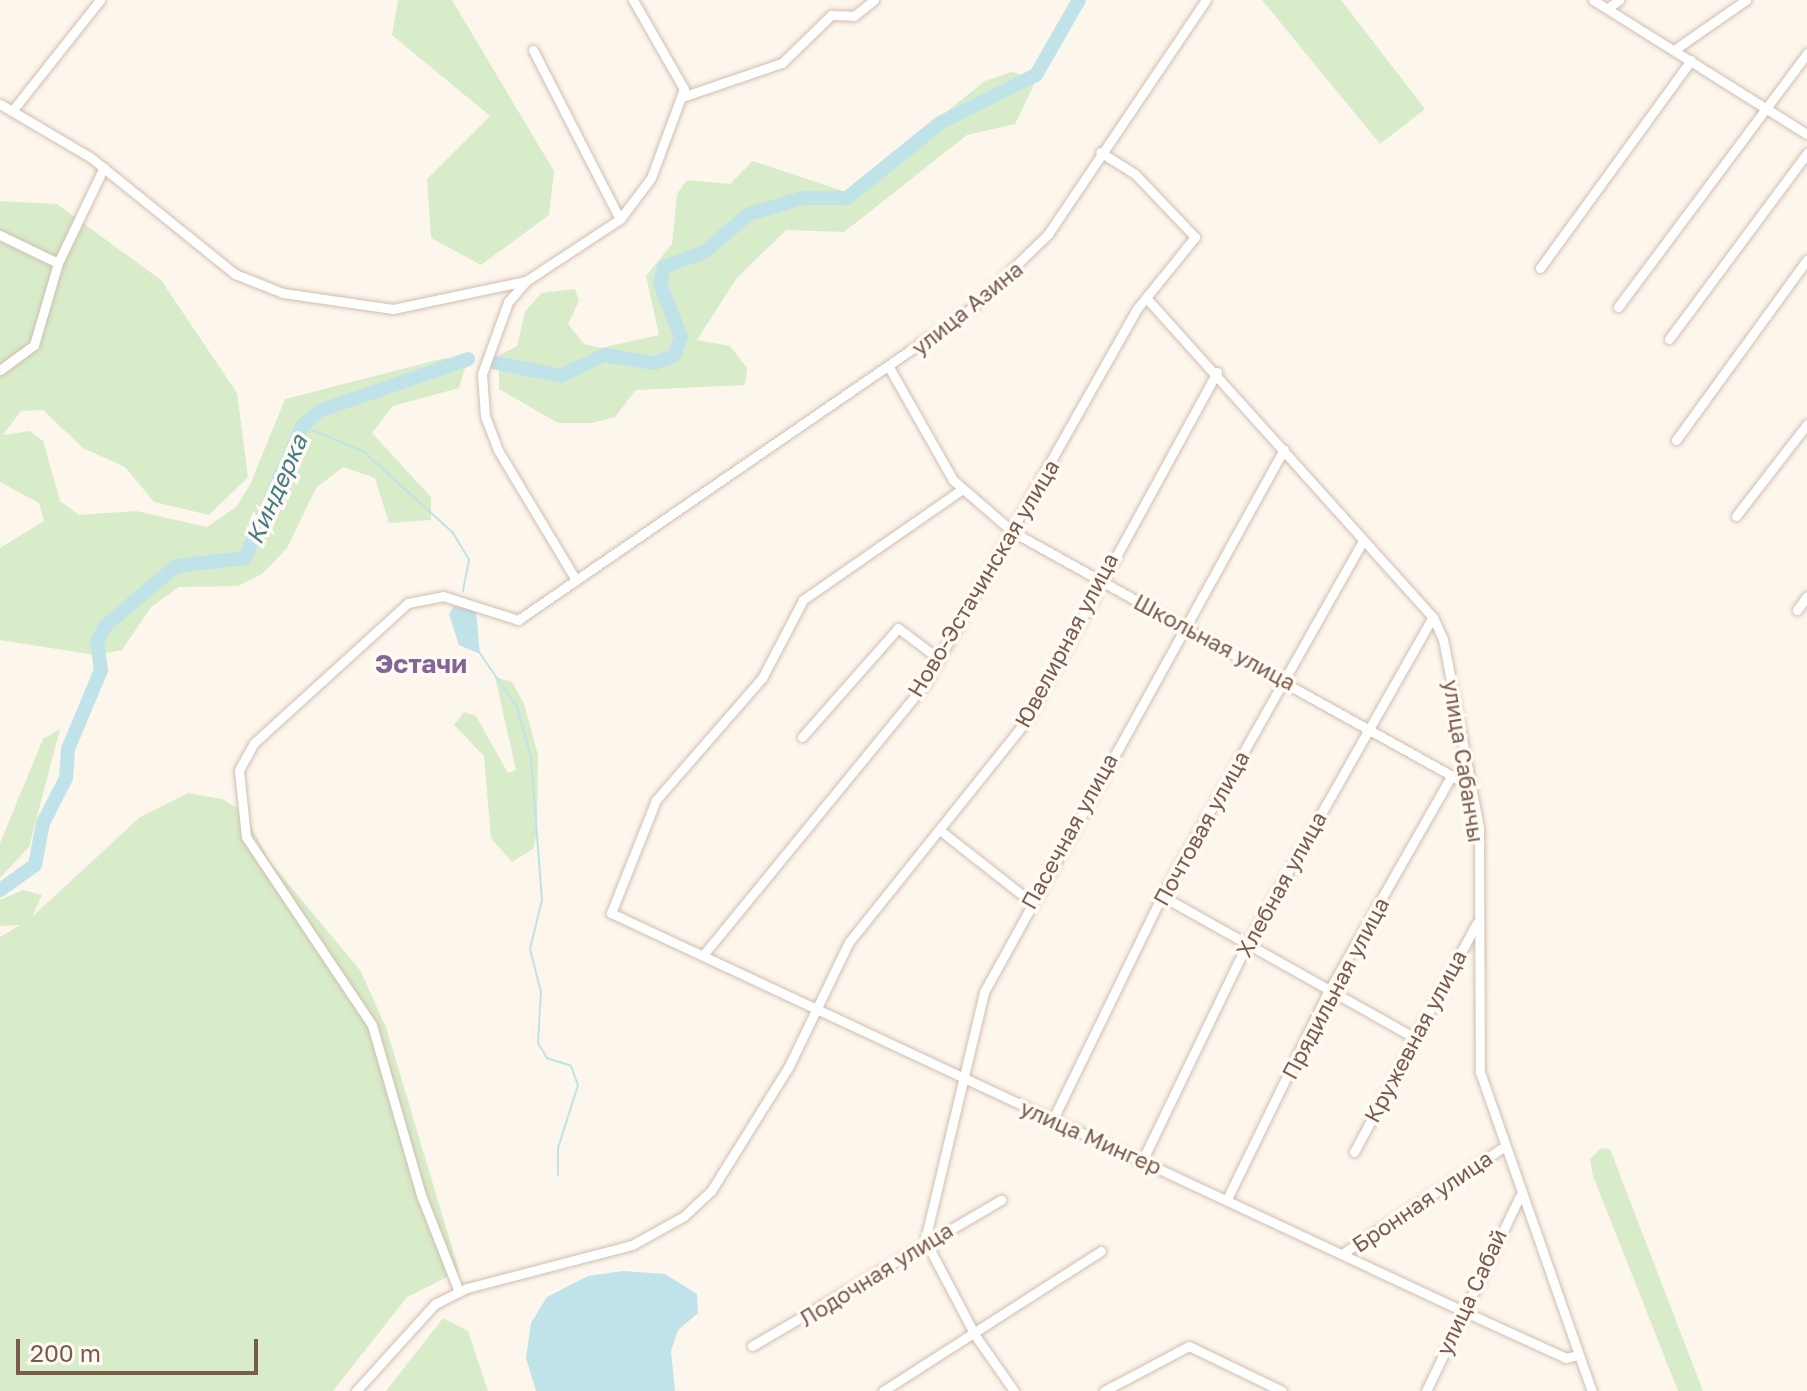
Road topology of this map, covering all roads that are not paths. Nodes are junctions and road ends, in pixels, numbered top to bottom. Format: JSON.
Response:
{"nodes":[{"id":1,"x":100,"y":0,"type":"edge"},
{"id":2,"x":633,"y":0,"type":"edge"},
{"id":3,"x":874,"y":0,"type":"edge"},
{"id":4,"x":1206,"y":0,"type":"edge"},
{"id":5,"x":1593,"y":0,"type":"edge"},
{"id":6,"x":1619,"y":0,"type":"edge"},
{"id":7,"x":1746,"y":0,"type":"edge"},
{"id":8,"x":1608,"y":8,"type":"junction"},
{"id":9,"x":533,"y":50,"type":"dead end"},
{"id":10,"x":1674,"y":50,"type":"junction"},
{"id":11,"x":1807,"y":53,"type":"edge"},
{"id":12,"x":1691,"y":60,"type":"junction"},
{"id":13,"x":682,"y":97,"type":"junction"},
{"id":14,"x":0,"y":104,"type":"edge"},
{"id":15,"x":1765,"y":108,"type":"junction"},
{"id":16,"x":12,"y":111,"type":"junction"},
{"id":17,"x":1807,"y":134,"type":"edge"},
{"id":18,"x":1100,"y":152,"type":"junction"},
{"id":19,"x":1807,"y":153,"type":"edge"},
{"id":20,"x":104,"y":167,"type":"junction"},
{"id":21,"x":620,"y":219,"type":"junction"},
{"id":22,"x":0,"y":235,"type":"edge"},
{"id":23,"x":1807,"y":260,"type":"edge"},
{"id":24,"x":58,"y":263,"type":"junction"},
{"id":25,"x":1540,"y":268,"type":"dead end"},
{"id":26,"x":526,"y":281,"type":"junction"},
{"id":27,"x":1149,"y":301,"type":"junction"},
{"id":28,"x":1618,"y":307,"type":"dead end"},
{"id":29,"x":1669,"y":339,"type":"dead end"},
{"id":30,"x":890,"y":369,"type":"junction"},
{"id":31,"x":0,"y":370,"type":"edge"},
{"id":32,"x":1217,"y":372,"type":"junction"},
{"id":33,"x":1807,"y":424,"type":"edge"},
{"id":34,"x":1676,"y":440,"type":"dead end"},
{"id":35,"x":1284,"y":449,"type":"junction"},
{"id":36,"x":961,"y":490,"type":"junction"},
{"id":37,"x":1736,"y":516,"type":"dead end"},
{"id":38,"x":1013,"y":532,"type":"junction"},
{"id":39,"x":1362,"y":543,"type":"junction"},
{"id":40,"x":1097,"y":579,"type":"junction"},
{"id":41,"x":576,"y":580,"type":"junction"},
{"id":42,"x":1807,"y":596,"type":"edge"},
{"id":43,"x":1797,"y":610,"type":"dead end"},
{"id":44,"x":1433,"y":617,"type":"junction"},
{"id":45,"x":1183,"y":624,"type":"junction"},
{"id":46,"x":939,"y":659,"type":"junction"},
{"id":47,"x":1284,"y":677,"type":"junction"},
{"id":48,"x":1368,"y":731,"type":"junction"},
{"id":49,"x":802,"y":737,"type":"dead end"},
{"id":50,"x":1449,"y":780,"type":"junction"},
{"id":51,"x":1472,"y":787,"type":"junction"},
{"id":52,"x":941,"y":831,"type":"junction"},
{"id":53,"x":1162,"y":896,"type":"junction"},
{"id":54,"x":1030,"y":901,"type":"junction"},
{"id":55,"x":1478,"y":921,"type":"junction"},
{"id":56,"x":1247,"y":944,"type":"junction"},
{"id":57,"x":704,"y":954,"type":"junction"},
{"id":58,"x":1327,"y":994,"type":"junction"},
{"id":59,"x":811,"y":1010,"type":"junction"},
{"id":60,"x":1411,"y":1036,"type":"junction"},
{"id":61,"x":964,"y":1081,"type":"junction"},
{"id":62,"x":1053,"y":1119,"type":"junction"},
{"id":63,"x":1502,"y":1148,"type":"junction"},
{"id":64,"x":1354,"y":1152,"type":"dead end"},
{"id":65,"x":1143,"y":1159,"type":"junction"},
{"id":66,"x":1520,"y":1196,"type":"junction"},
{"id":67,"x":1227,"y":1199,"type":"junction"},
{"id":68,"x":1001,"y":1200,"type":"dead end"},
{"id":69,"x":925,"y":1240,"type":"junction"},
{"id":70,"x":1101,"y":1251,"type":"dead end"},
{"id":71,"x":1342,"y":1254,"type":"junction"},
{"id":72,"x":459,"y":1292,"type":"junction"},
{"id":73,"x":1463,"y":1311,"type":"junction"},
{"id":74,"x":975,"y":1335,"type":"junction"},
{"id":75,"x":752,"y":1346,"type":"dead end"},
{"id":76,"x":1577,"y":1355,"type":"junction"},
{"id":77,"x":356,"y":1391,"type":"edge"},
{"id":78,"x":883,"y":1391,"type":"edge"},
{"id":79,"x":1014,"y":1391,"type":"edge"},
{"id":80,"x":1104,"y":1391,"type":"edge"},
{"id":81,"x":1282,"y":1391,"type":"edge"},
{"id":82,"x":1426,"y":1391,"type":"edge"},
{"id":83,"x":1592,"y":1391,"type":"edge"}],
"edges":[{"from":1,"to":16,"type":"street"},
{"from":2,"to":13,"type":"street"},
{"from":3,"to":13,"type":"street"},
{"from":4,"to":18,"type":"street","name":"улица Азина"},
{"from":5,"to":8,"type":"street"},
{"from":6,"to":8,"type":"street"},
{"from":7,"to":10,"type":"street"},
{"from":8,"to":10,"type":"street"},
{"from":9,"to":21,"type":"street"},
{"from":10,"to":12,"type":"street"},
{"from":11,"to":15,"type":"street"},
{"from":12,"to":15,"type":"street"},
{"from":12,"to":25,"type":"street"},
{"from":13,"to":21,"type":"street"},
{"from":14,"to":16,"type":"street"},
{"from":15,"to":17,"type":"street"},
{"from":15,"to":28,"type":"street"},
{"from":16,"to":20,"type":"street"},
{"from":18,"to":27,"type":"street"},
{"from":18,"to":30,"type":"street","name":"улица Азина"},
{"from":19,"to":29,"type":"street"},
{"from":20,"to":24,"type":"street"},
{"from":20,"to":26,"type":"street"},
{"from":21,"to":26,"type":"street"},
{"from":22,"to":24,"type":"street"},
{"from":23,"to":34,"type":"street"},
{"from":24,"to":31,"type":"street"},
{"from":26,"to":41,"type":"street"},
{"from":27,"to":32,"type":"street"},
{"from":27,"to":38,"type":"street","name":"Ново-Эстачинская улица"},
{"from":30,"to":36,"type":"street"},
{"from":30,"to":41,"type":"street","name":"улица Азина"},
{"from":32,"to":35,"type":"street"},
{"from":32,"to":40,"type":"street","name":"Ювелирная улица"},
{"from":33,"to":37,"type":"street"},
{"from":35,"to":39,"type":"street"},
{"from":35,"to":45,"type":"street","name":"Пасечная улица"},
{"from":36,"to":38,"type":"street","name":"Школьная улица"},
{"from":36,"to":57,"type":"street","name":"улица Мингер"},
{"from":38,"to":40,"type":"street","name":"Школьная улица"},
{"from":38,"to":46,"type":"street","name":"Ново-Эстачинская улица"},
{"from":39,"to":44,"type":"street"},
{"from":39,"to":47,"type":"street","name":"Почтовая улица"},
{"from":40,"to":45,"type":"street","name":"Школьная улица"},
{"from":40,"to":52,"type":"street","name":"Ювелирная улица"},
{"from":41,"to":72,"type":"street","name":"улица Азина"},
{"from":42,"to":43,"type":"street"},
{"from":44,"to":48,"type":"street","name":"Хлебная улица"},
{"from":44,"to":51,"type":"street","name":"улица Сабанчы"},
{"from":45,"to":47,"type":"street","name":"Школьная улица"},
{"from":45,"to":54,"type":"street","name":"Пасечная улица"},
{"from":46,"to":49,"type":"street"},
{"from":46,"to":57,"type":"street","name":"Ново-Эстачинская улица"},
{"from":47,"to":48,"type":"street","name":"Школьная улица"},
{"from":47,"to":53,"type":"street","name":"Почтовая улица"},
{"from":48,"to":50,"type":"street","name":"Школьная улица"},
{"from":48,"to":56,"type":"street","name":"Хлебная улица"},
{"from":50,"to":51,"type":"street","name":"Школьная улица"},
{"from":50,"to":58,"type":"street","name":"Прядильная улица"},
{"from":51,"to":55,"type":"street","name":"улица Сабанчы"},
{"from":52,"to":54,"type":"street"},
{"from":52,"to":59,"type":"street","name":"Ювелирная улица"},
{"from":53,"to":56,"type":"street"},
{"from":53,"to":62,"type":"street","name":"Почтовая улица"},
{"from":54,"to":61,"type":"street","name":"Пасечная улица"},
{"from":55,"to":60,"type":"street","name":"Кружевная улица"},
{"from":55,"to":63,"type":"street","name":"улица Сабанчы"},
{"from":56,"to":58,"type":"street"},
{"from":56,"to":65,"type":"street","name":"Хлебная улица"},
{"from":57,"to":59,"type":"street","name":"улица Мингер"},
{"from":58,"to":60,"type":"street"},
{"from":58,"to":67,"type":"street","name":"Прядильная улица"},
{"from":59,"to":61,"type":"street","name":"улица Мингер"},
{"from":59,"to":72,"type":"street","name":"Ювелирная улица"},
{"from":60,"to":64,"type":"street","name":"Кружевная улица"},
{"from":61,"to":62,"type":"street","name":"улица Мингер"},
{"from":61,"to":69,"type":"street","name":"Пасечная улица"},
{"from":62,"to":65,"type":"street","name":"улица Мингер"},
{"from":63,"to":66,"type":"street","name":"улица Сабанчы"},
{"from":63,"to":71,"type":"street","name":"Бронная улица"},
{"from":65,"to":67,"type":"street","name":"улица Мингер"},
{"from":66,"to":73,"type":"street","name":"улица Сабай"},
{"from":66,"to":76,"type":"street","name":"улица Сабанчы"},
{"from":67,"to":71,"type":"street","name":"улица Мингер"},
{"from":68,"to":69,"type":"street","name":"Лодочная улица"},
{"from":69,"to":74,"type":"street"},
{"from":69,"to":75,"type":"street","name":"Лодочная улица"},
{"from":70,"to":74,"type":"street"},
{"from":71,"to":73,"type":"street","name":"улица Мингер"},
{"from":72,"to":77,"type":"street","name":"Ювелирная улица"},
{"from":73,"to":76,"type":"street","name":"улица Мингер"},
{"from":73,"to":82,"type":"street","name":"улица Сабай"},
{"from":74,"to":78,"type":"street"},
{"from":74,"to":79,"type":"street"},
{"from":76,"to":83,"type":"street","name":"улица Сабанчы"},
{"from":80,"to":81,"type":"street"}]}
